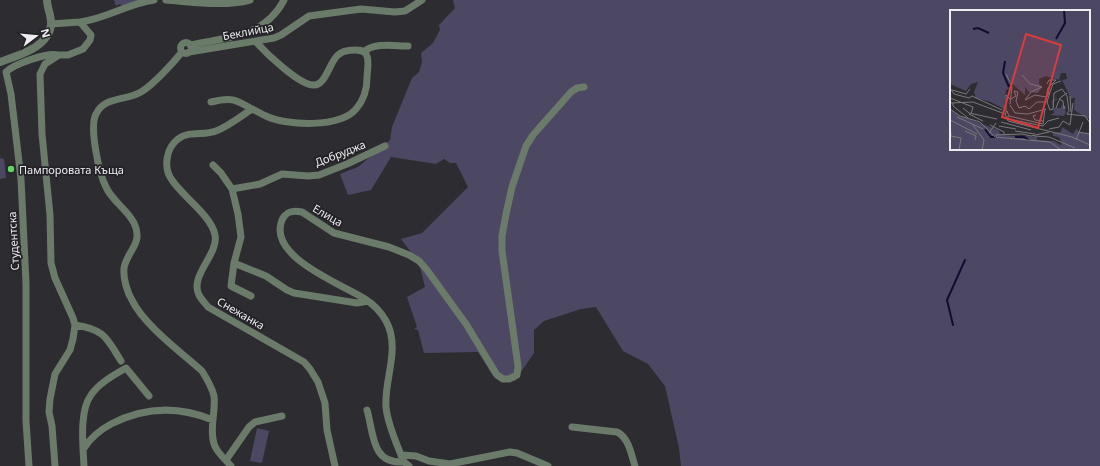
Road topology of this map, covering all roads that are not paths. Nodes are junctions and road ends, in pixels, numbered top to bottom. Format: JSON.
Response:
{"nodes":[{"id":1,"x":46,"y":0,"type":"edge"},
{"id":2,"x":154,"y":0,"type":"edge"},
{"id":3,"x":166,"y":0,"type":"edge"},
{"id":4,"x":250,"y":0,"type":"edge"},
{"id":5,"x":284,"y":0,"type":"edge"},
{"id":6,"x":422,"y":0,"type":"edge"},
{"id":7,"x":80,"y":22,"type":"junction"},
{"id":8,"x":51,"y":26,"type":"junction"},
{"id":9,"x":256,"y":42,"type":"junction"},
{"id":10,"x":408,"y":46,"type":"dead end"},
{"id":11,"x":187,"y":50,"type":"junction"},
{"id":12,"x":364,"y":52,"type":"junction"},
{"id":13,"x":59,"y":55,"type":"junction"},
{"id":14,"x":0,"y":62,"type":"edge"},
{"id":15,"x":584,"y":87,"type":"dead end"},
{"id":16,"x":211,"y":102,"type":"dead end"},
{"id":17,"x":252,"y":109,"type":"junction"},
{"id":18,"x":385,"y":146,"type":"dead end"},
{"id":19,"x":213,"y":165,"type":"dead end"},
{"id":20,"x":232,"y":189,"type":"junction"},
{"id":21,"x":234,"y":263,"type":"junction"},
{"id":22,"x":251,"y":296,"type":"dead end"},
{"id":23,"x":366,"y":300,"type":"junction"},
{"id":24,"x":75,"y":325,"type":"junction"},
{"id":25,"x":121,"y":361,"type":"dead end"},
{"id":26,"x":149,"y":396,"type":"dead end"},
{"id":27,"x":367,"y":410,"type":"dead end"},
{"id":28,"x":282,"y":416,"type":"dead end"},
{"id":29,"x":212,"y":420,"type":"junction"},
{"id":30,"x":572,"y":427,"type":"dead end"},
{"id":31,"x":84,"y":448,"type":"junction"},
{"id":32,"x":226,"y":460,"type":"junction"},
{"id":33,"x":405,"y":461,"type":"edge"},
{"id":34,"x":29,"y":466,"type":"edge"},
{"id":35,"x":55,"y":466,"type":"edge"},
{"id":36,"x":84,"y":466,"type":"edge"},
{"id":37,"x":231,"y":466,"type":"edge"},
{"id":38,"x":336,"y":466,"type":"edge"},
{"id":39,"x":548,"y":466,"type":"edge"},
{"id":40,"x":635,"y":466,"type":"edge"}],
"edges":[{"from":1,"to":8,"type":"street"},
{"from":2,"to":7,"type":"street"},
{"from":3,"to":4,"type":"street"},
{"from":5,"to":11,"type":"street"},
{"from":6,"to":9,"type":"street","name":"Беклийца"},
{"from":7,"to":8,"type":"street"},
{"from":7,"to":13,"type":"street"},
{"from":8,"to":14,"type":"street"},
{"from":9,"to":11,"type":"street","name":"Беклийца"},
{"from":9,"to":12,"type":"street"},
{"from":10,"to":12,"type":"street"},
{"from":11,"to":29,"type":"street"},
{"from":12,"to":17,"type":"street"},
{"from":13,"to":24,"type":"street"},
{"from":13,"to":34,"type":"street","name":"Студентска"},
{"from":15,"to":23,"type":"street","name":"Елица"},
{"from":16,"to":17,"type":"street"},
{"from":17,"to":38,"type":"street","name":"Снежанка"},
{"from":18,"to":20,"type":"street","name":"Добруджа"},
{"from":19,"to":20,"type":"street"},
{"from":20,"to":21,"type":"street"},
{"from":21,"to":22,"type":"street"},
{"from":21,"to":23,"type":"street"},
{"from":23,"to":33,"type":"street","name":"Елица"},
{"from":24,"to":25,"type":"street"},
{"from":24,"to":35,"type":"street"},
{"from":26,"to":31,"type":"street"},
{"from":27,"to":33,"type":"street"},
{"from":28,"to":32,"type":"street"},
{"from":29,"to":31,"type":"street"},
{"from":29,"to":32,"type":"street"},
{"from":30,"to":40,"type":"street"},
{"from":31,"to":36,"type":"street"},
{"from":32,"to":37,"type":"street"},
{"from":33,"to":39,"type":"street"}]}
